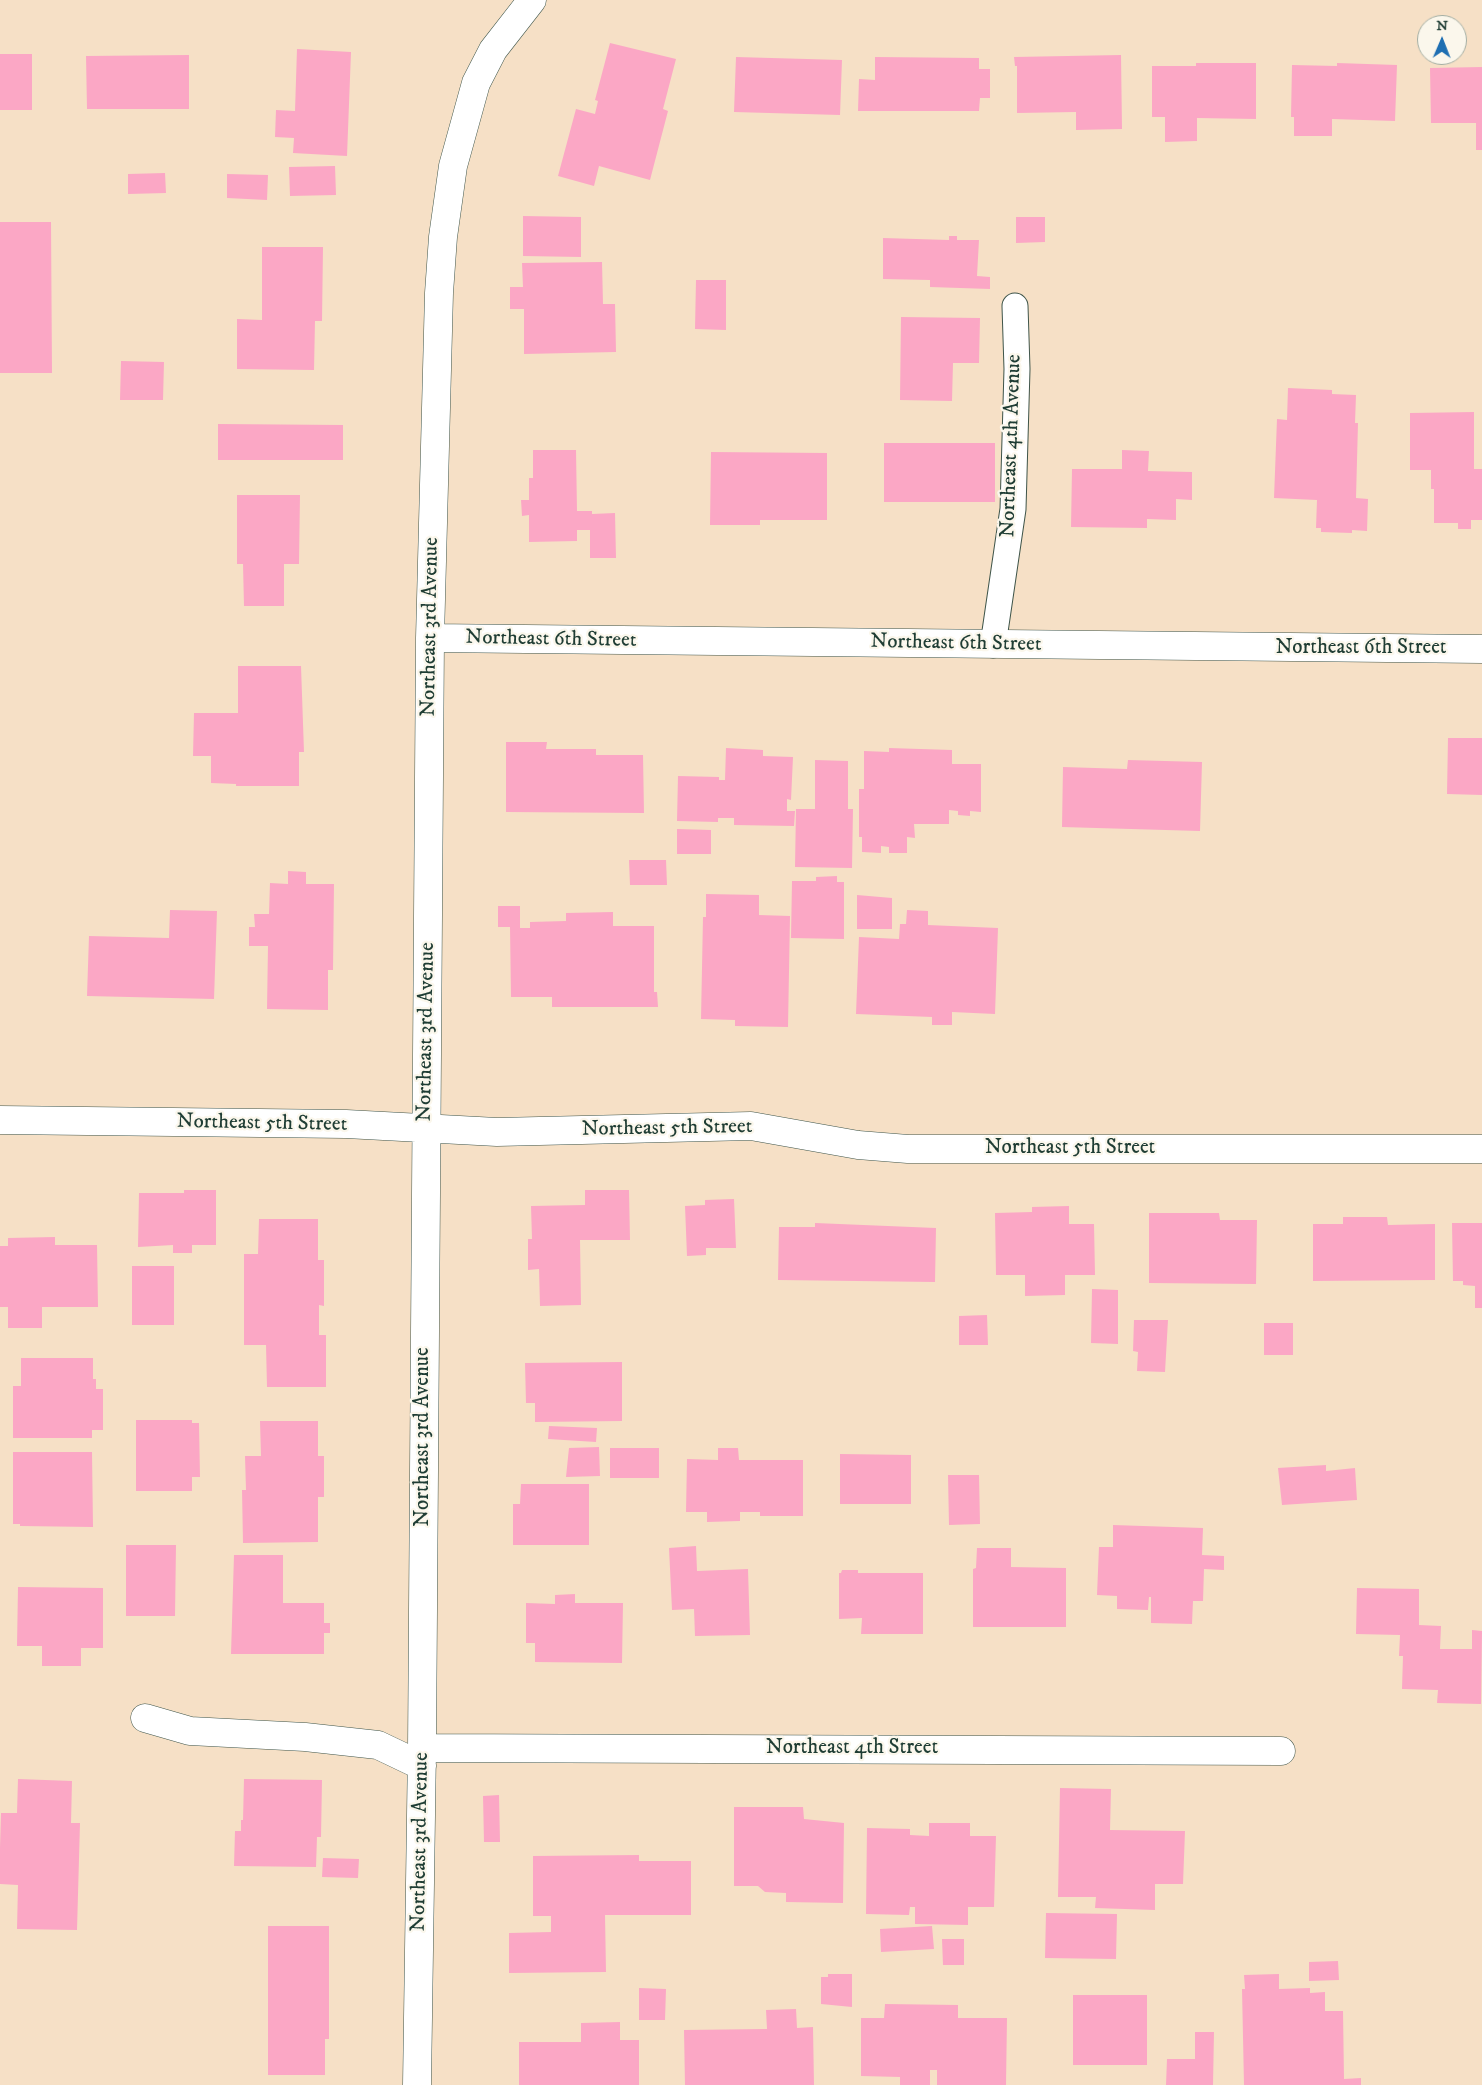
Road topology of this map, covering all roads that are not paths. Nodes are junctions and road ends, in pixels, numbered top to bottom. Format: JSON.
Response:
{"nodes":[{"id":1,"x":532,"y":0,"type":"edge"},
{"id":2,"x":1015,"y":306,"type":"dead end"},
{"id":3,"x":430,"y":638,"type":"junction"},
{"id":4,"x":993,"y":644,"type":"junction"},
{"id":5,"x":1482,"y":650,"type":"edge"},
{"id":6,"x":0,"y":1120,"type":"edge"},
{"id":7,"x":426,"y":1129,"type":"junction"},
{"id":8,"x":1482,"y":1149,"type":"edge"},
{"id":9,"x":145,"y":1718,"type":"dead end"},
{"id":10,"x":1282,"y":1751,"type":"dead end"},
{"id":11,"x":422,"y":1757,"type":"junction"},
{"id":12,"x":417,"y":2085,"type":"edge"}],
"edges":[{"from":1,"to":3,"type":"street","name":"Northeast 3rd Avenue"},
{"from":2,"to":4,"type":"lane","name":"Northeast 4th Avenue"},
{"from":3,"to":4,"type":"street","name":"Northeast 6th Street"},
{"from":3,"to":7,"type":"street","name":"Northeast 3rd Avenue"},
{"from":4,"to":5,"type":"street","name":"Northeast 6th Street"},
{"from":6,"to":7,"type":"street","name":"Northeast 5th Street"},
{"from":7,"to":8,"type":"street","name":"Northeast 5th Street"},
{"from":7,"to":11,"type":"street","name":"Northeast 3rd Avenue"},
{"from":9,"to":11,"type":"street"},
{"from":10,"to":11,"type":"street","name":"Northeast 4th Street"},
{"from":11,"to":12,"type":"street","name":"Northeast 3rd Avenue"}]}
